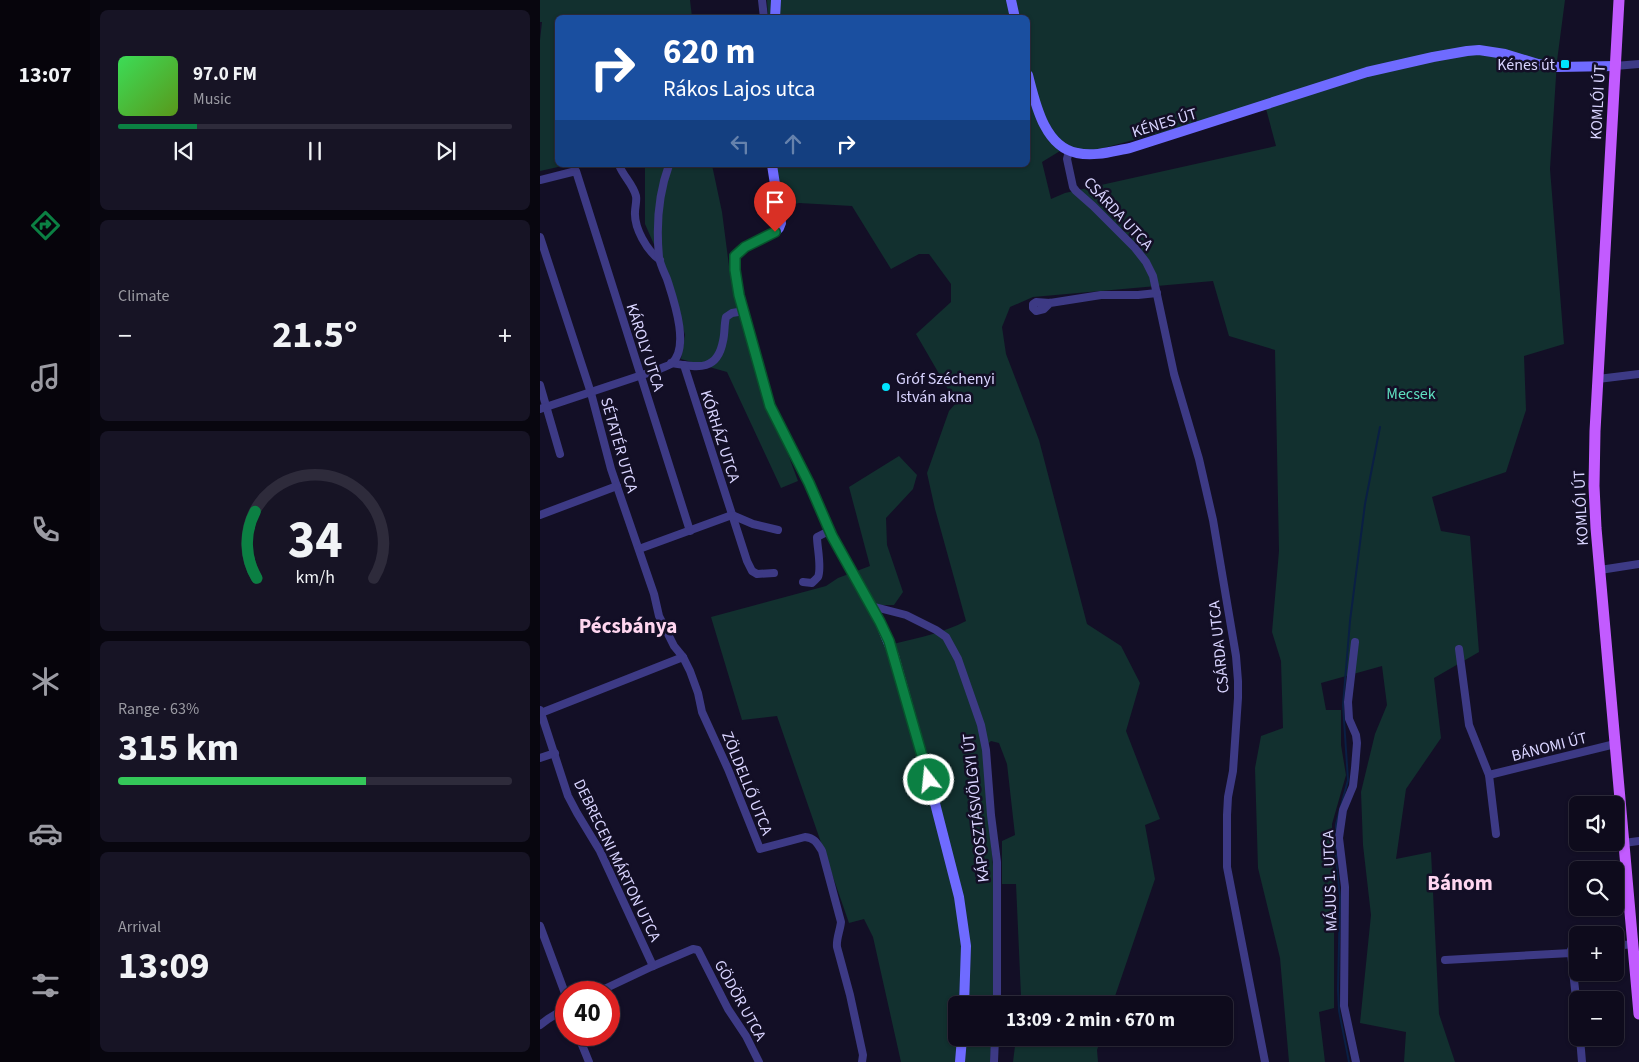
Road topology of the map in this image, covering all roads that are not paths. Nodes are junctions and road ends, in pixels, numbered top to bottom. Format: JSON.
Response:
{"nodes":[{"id":1,"x":762,"y":0,"type":"edge"},
{"id":2,"x":776,"y":0,"type":"edge"},
{"id":3,"x":1011,"y":0,"type":"edge"},
{"id":4,"x":1619,"y":0,"type":"edge"},
{"id":5,"x":764,"y":15,"type":"edge"},
{"id":6,"x":775,"y":15,"type":"edge"},
{"id":7,"x":1014,"y":15,"type":"edge"},
{"id":8,"x":1639,"y":64,"type":"edge"},
{"id":9,"x":1615,"y":66,"type":"junction"},
{"id":10,"x":1030,"y":82,"type":"edge"},
{"id":11,"x":1069,"y":151,"type":"junction"},
{"id":12,"x":620,"y":167,"type":"edge"},
{"id":13,"x":668,"y":167,"type":"edge"},
{"id":14,"x":772,"y":167,"type":"edge"},
{"id":15,"x":540,"y":180,"type":"edge"},
{"id":16,"x":540,"y":237,"type":"edge"},
{"id":17,"x":660,"y":260,"type":"junction"},
{"id":18,"x":1157,"y":293,"type":"junction"},
{"id":19,"x":1050,"y":304,"type":"dead end"},
{"id":20,"x":744,"y":311,"type":"junction"},
{"id":21,"x":671,"y":364,"type":"junction"},
{"id":22,"x":684,"y":365,"type":"junction"},
{"id":23,"x":1639,"y":374,"type":"edge"},
{"id":24,"x":641,"y":375,"type":"junction"},
{"id":25,"x":1598,"y":379,"type":"junction"},
{"id":26,"x":540,"y":385,"type":"edge"},
{"id":27,"x":591,"y":393,"type":"junction"},
{"id":28,"x":543,"y":408,"type":"edge"},
{"id":29,"x":560,"y":454,"type":"dead end"},
{"id":30,"x":617,"y":486,"type":"junction"},
{"id":31,"x":540,"y":515,"type":"edge"},
{"id":32,"x":732,"y":515,"type":"junction"},
{"id":33,"x":778,"y":530,"type":"dead end"},
{"id":34,"x":690,"y":531,"type":"junction"},
{"id":35,"x":829,"y":531,"type":"junction"},
{"id":36,"x":639,"y":549,"type":"junction"},
{"id":37,"x":1639,"y":564,"type":"edge"},
{"id":38,"x":1600,"y":570,"type":"junction"},
{"id":39,"x":774,"y":573,"type":"dead end"},
{"id":40,"x":803,"y":582,"type":"dead end"},
{"id":41,"x":871,"y":606,"type":"junction"},
{"id":42,"x":1355,"y":642,"type":"dead end"},
{"id":43,"x":1459,"y":649,"type":"dead end"},
{"id":44,"x":683,"y":657,"type":"junction"},
{"id":45,"x":541,"y":711,"type":"edge"},
{"id":46,"x":1615,"y":744,"type":"junction"},
{"id":47,"x":555,"y":753,"type":"junction"},
{"id":48,"x":540,"y":758,"type":"edge"},
{"id":49,"x":1490,"y":775,"type":"junction"},
{"id":50,"x":1620,"y":796,"type":"edge"},
{"id":51,"x":1496,"y":834,"type":"dead end"},
{"id":52,"x":1639,"y":840,"type":"edge"},
{"id":53,"x":1624,"y":843,"type":"joint"},
{"id":54,"x":540,"y":926,"type":"edge"},
{"id":55,"x":1633,"y":944,"type":"junction"},
{"id":56,"x":1624,"y":945,"type":"edge"},
{"id":57,"x":700,"y":952,"type":"joint"},
{"id":58,"x":1569,"y":952,"type":"edge"},
{"id":59,"x":1445,"y":960,"type":"dead end"},
{"id":60,"x":653,"y":966,"type":"junction"},
{"id":61,"x":1637,"y":977,"type":"edge"},
{"id":62,"x":560,"y":981,"type":"edge"},
{"id":63,"x":620,"y":982,"type":"edge"},
{"id":64,"x":964,"y":996,"type":"edge"},
{"id":65,"x":997,"y":996,"type":"edge"},
{"id":66,"x":555,"y":1014,"type":"edge"},
{"id":67,"x":1639,"y":1014,"type":"edge"},
{"id":68,"x":540,"y":1025,"type":"edge"},
{"id":69,"x":582,"y":1046,"type":"edge"},
{"id":70,"x":961,"y":1046,"type":"edge"},
{"id":71,"x":995,"y":1046,"type":"edge"},
{"id":72,"x":1581,"y":1046,"type":"edge"},
{"id":73,"x":589,"y":1062,"type":"edge"},
{"id":74,"x":759,"y":1062,"type":"edge"},
{"id":75,"x":862,"y":1062,"type":"edge"},
{"id":76,"x":960,"y":1062,"type":"edge"},
{"id":77,"x":994,"y":1062,"type":"edge"},
{"id":78,"x":1265,"y":1062,"type":"edge"},
{"id":79,"x":1356,"y":1062,"type":"edge"},
{"id":80,"x":1582,"y":1062,"type":"edge"}],
"edges":[{"from":1,"to":5,"type":"street"},
{"from":2,"to":6,"type":"street"},
{"from":3,"to":7,"type":"street"},
{"from":4,"to":9,"type":"main road","name":"KOMLÓI ÚT"},
{"from":8,"to":9,"type":"street"},
{"from":9,"to":11,"type":"street","name":"KÉNES ÚT"},
{"from":9,"to":25,"type":"main road","name":"KOMLÓI ÚT"},
{"from":10,"to":11,"type":"street"},
{"from":11,"to":18,"type":"street","name":"CSÁRDA UTCA"},
{"from":12,"to":17,"type":"street"},
{"from":13,"to":17,"type":"street"},
{"from":14,"to":20,"type":"street"},
{"from":15,"to":24,"type":"street","name":"KÁROLY UTCA"},
{"from":16,"to":27,"type":"street","name":"SÉTATÉR UTCA"},
{"from":17,"to":21,"type":"street"},
{"from":18,"to":19,"type":"street"},
{"from":18,"to":78,"type":"street","name":"CSÁRDA UTCA"},
{"from":20,"to":22,"type":"street"},
{"from":20,"to":35,"type":"street"},
{"from":21,"to":22,"type":"street"},
{"from":21,"to":24,"type":"street"},
{"from":22,"to":32,"type":"street","name":"KÓRHÁZ UTCA"},
{"from":23,"to":25,"type":"street"},
{"from":24,"to":27,"type":"street"},
{"from":24,"to":34,"type":"street","name":"KÁROLY UTCA"},
{"from":25,"to":38,"type":"main road","name":"KOMLÓI ÚT"},
{"from":26,"to":28,"type":"street"},
{"from":27,"to":28,"type":"street"},
{"from":27,"to":30,"type":"street","name":"SÉTATÉR UTCA"},
{"from":28,"to":29,"type":"street"},
{"from":30,"to":31,"type":"street"},
{"from":30,"to":36,"type":"street","name":"SÉTATÉR UTCA"},
{"from":32,"to":33,"type":"street"},
{"from":32,"to":34,"type":"street"},
{"from":32,"to":39,"type":"street","name":"KÓRHÁZ UTCA"},
{"from":34,"to":36,"type":"street"},
{"from":35,"to":40,"type":"street"},
{"from":35,"to":41,"type":"street"},
{"from":36,"to":44,"type":"street","name":"SÉTATÉR UTCA"},
{"from":37,"to":38,"type":"street"},
{"from":38,"to":46,"type":"main road","name":"KOMLÓI ÚT"},
{"from":41,"to":64,"type":"street"},
{"from":41,"to":65,"type":"street","name":"KÁPOSZTÁSVÖLGYI ÚT"},
{"from":42,"to":79,"type":"street","name":"MÁJUS 1. UTCA"},
{"from":43,"to":49,"type":"street"},
{"from":44,"to":45,"type":"street"},
{"from":44,"to":75,"type":"street","name":"ZÖLDELLŐ UTCA"},
{"from":45,"to":47,"type":"street","name":"DEBRECENI MÁRTON UTCA"},
{"from":46,"to":49,"type":"street","name":"BÁNOMI ÚT"},
{"from":46,"to":50,"type":"main road","name":"KOMLÓI ÚT"},
{"from":47,"to":48,"type":"street"},
{"from":47,"to":60,"type":"street","name":"DEBRECENI MÁRTON UTCA"},
{"from":49,"to":51,"type":"street"},
{"from":52,"to":53,"type":"street"},
{"from":53,"to":55,"type":"main road","name":"KOMLÓI ÚT"},
{"from":54,"to":62,"type":"street"},
{"from":55,"to":56,"type":"street"},
{"from":55,"to":61,"type":"main road","name":"KOMLÓI ÚT"},
{"from":57,"to":60,"type":"street","name":"DEBRECENI MÁRTON UTCA"},
{"from":57,"to":74,"type":"street","name":"GÖDÖR UTCA"},
{"from":58,"to":59,"type":"street"},
{"from":60,"to":63,"type":"street","name":"DEBRECENI MÁRTON UTCA"},
{"from":61,"to":67,"type":"main road","name":"KOMLÓI ÚT"},
{"from":66,"to":68,"type":"street"},
{"from":69,"to":73,"type":"street"},
{"from":70,"to":76,"type":"street"},
{"from":71,"to":77,"type":"street"},
{"from":72,"to":80,"type":"street"}]}
